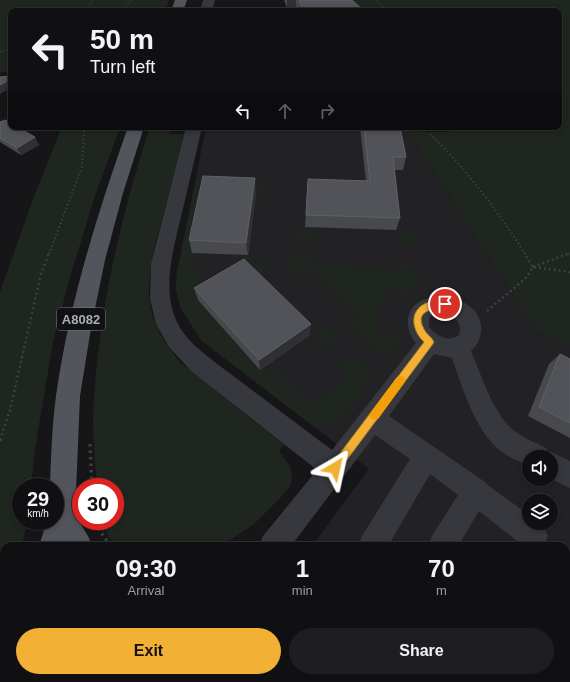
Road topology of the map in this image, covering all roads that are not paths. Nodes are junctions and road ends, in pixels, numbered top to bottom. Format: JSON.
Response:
{"nodes":[{"id":1,"x":135,"y":130,"type":"edge"},
{"id":2,"x":193,"y":130,"type":"edge"},
{"id":3,"x":430,"y":342,"type":"junction"},
{"id":4,"x":459,"y":347,"type":"junction"},
{"id":5,"x":372,"y":418,"type":"junction"},
{"id":6,"x":525,"y":450,"type":"edge"},
{"id":7,"x":427,"y":456,"type":"junction"},
{"id":8,"x":335,"y":468,"type":"junction"},
{"id":9,"x":558,"y":469,"type":"edge"},
{"id":10,"x":570,"y":475,"type":"edge"},
{"id":11,"x":62,"y":478,"type":"edge"},
{"id":12,"x":476,"y":491,"type":"junction"},
{"id":13,"x":64,"y":524,"type":"edge"},
{"id":14,"x":57,"y":530,"type":"edge"},
{"id":15,"x":54,"y":542,"type":"edge"},
{"id":16,"x":75,"y":542,"type":"edge"},
{"id":17,"x":276,"y":542,"type":"edge"},
{"id":18,"x":374,"y":542,"type":"edge"},
{"id":19,"x":444,"y":542,"type":"edge"},
{"id":20,"x":531,"y":542,"type":"edge"}],
"edges":[{"from":1,"to":11,"type":"main road","number":"A8082"},
{"from":2,"to":8,"type":"street"},
{"from":3,"to":4,"type":"street"},
{"from":3,"to":4,"type":"street"},
{"from":3,"to":5,"type":"street"},
{"from":4,"to":6,"type":"street"},
{"from":5,"to":7,"type":"street"},
{"from":5,"to":8,"type":"street"},
{"from":7,"to":12,"type":"street"},
{"from":7,"to":18,"type":"street"},
{"from":8,"to":17,"type":"street"},
{"from":9,"to":10,"type":"street"},
{"from":12,"to":19,"type":"street"},
{"from":12,"to":20,"type":"street"},
{"from":13,"to":16,"type":"main road"},
{"from":14,"to":15,"type":"main road","number":"A8082"}]}
